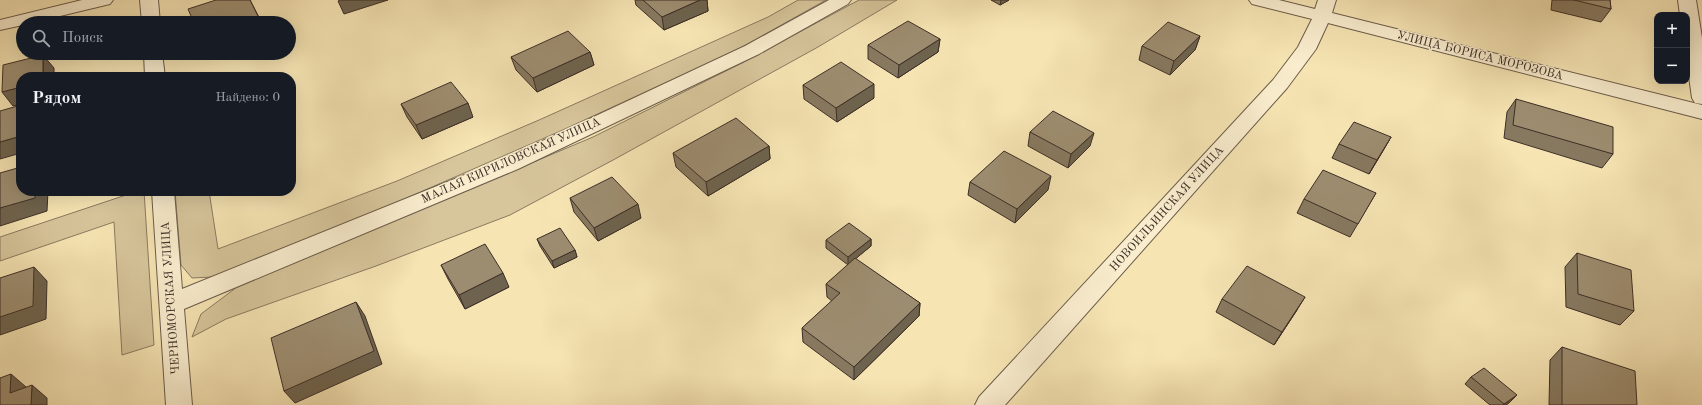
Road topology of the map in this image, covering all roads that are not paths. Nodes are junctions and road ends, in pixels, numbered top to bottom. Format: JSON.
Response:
{"nodes":[{"id":1,"x":104,"y":0,"type":"edge"},
{"id":2,"x":149,"y":0,"type":"edge"},
{"id":3,"x":842,"y":0,"type":"edge"},
{"id":4,"x":1258,"y":0,"type":"edge"},
{"id":5,"x":1687,"y":0,"type":"edge"},
{"id":6,"x":1325,"y":8,"type":"edge"},
{"id":7,"x":37,"y":16,"type":"edge"},
{"id":8,"x":150,"y":16,"type":"edge"},
{"id":9,"x":16,"y":21,"type":"edge"},
{"id":10,"x":0,"y":25,"type":"edge"},
{"id":11,"x":154,"y":60,"type":"edge"},
{"id":12,"x":155,"y":72,"type":"edge"},
{"id":13,"x":1702,"y":98,"type":"edge"},
{"id":14,"x":1702,"y":112,"type":"edge"},
{"id":15,"x":163,"y":196,"type":"edge"},
{"id":16,"x":171,"y":304,"type":"junction"},
{"id":17,"x":179,"y":405,"type":"edge"},
{"id":18,"x":988,"y":405,"type":"edge"}],
"edges":[{"from":1,"to":7,"type":"street"},
{"from":2,"to":8,"type":"street"},
{"from":3,"to":16,"type":"street","name":"МАЛАЯ КИРИЛОВСКАЯ УЛИЦА"},
{"from":4,"to":6,"type":"street","name":"УЛИЦА БОРИСА МОРОЗОВА"},
{"from":5,"to":13,"type":"street"},
{"from":6,"to":14,"type":"street","name":"УЛИЦА БОРИСА МОРОЗОВА"},
{"from":6,"to":18,"type":"street","name":"НОВОИЛЬИНСКАЯ УЛИЦА"},
{"from":9,"to":10,"type":"street"},
{"from":11,"to":12,"type":"street"},
{"from":15,"to":16,"type":"street","name":"ЧЕРНОМОРСКАЯ УЛИЦА"},
{"from":16,"to":17,"type":"street","name":"ЧЕРНОМОРСКАЯ УЛИЦА"}]}
